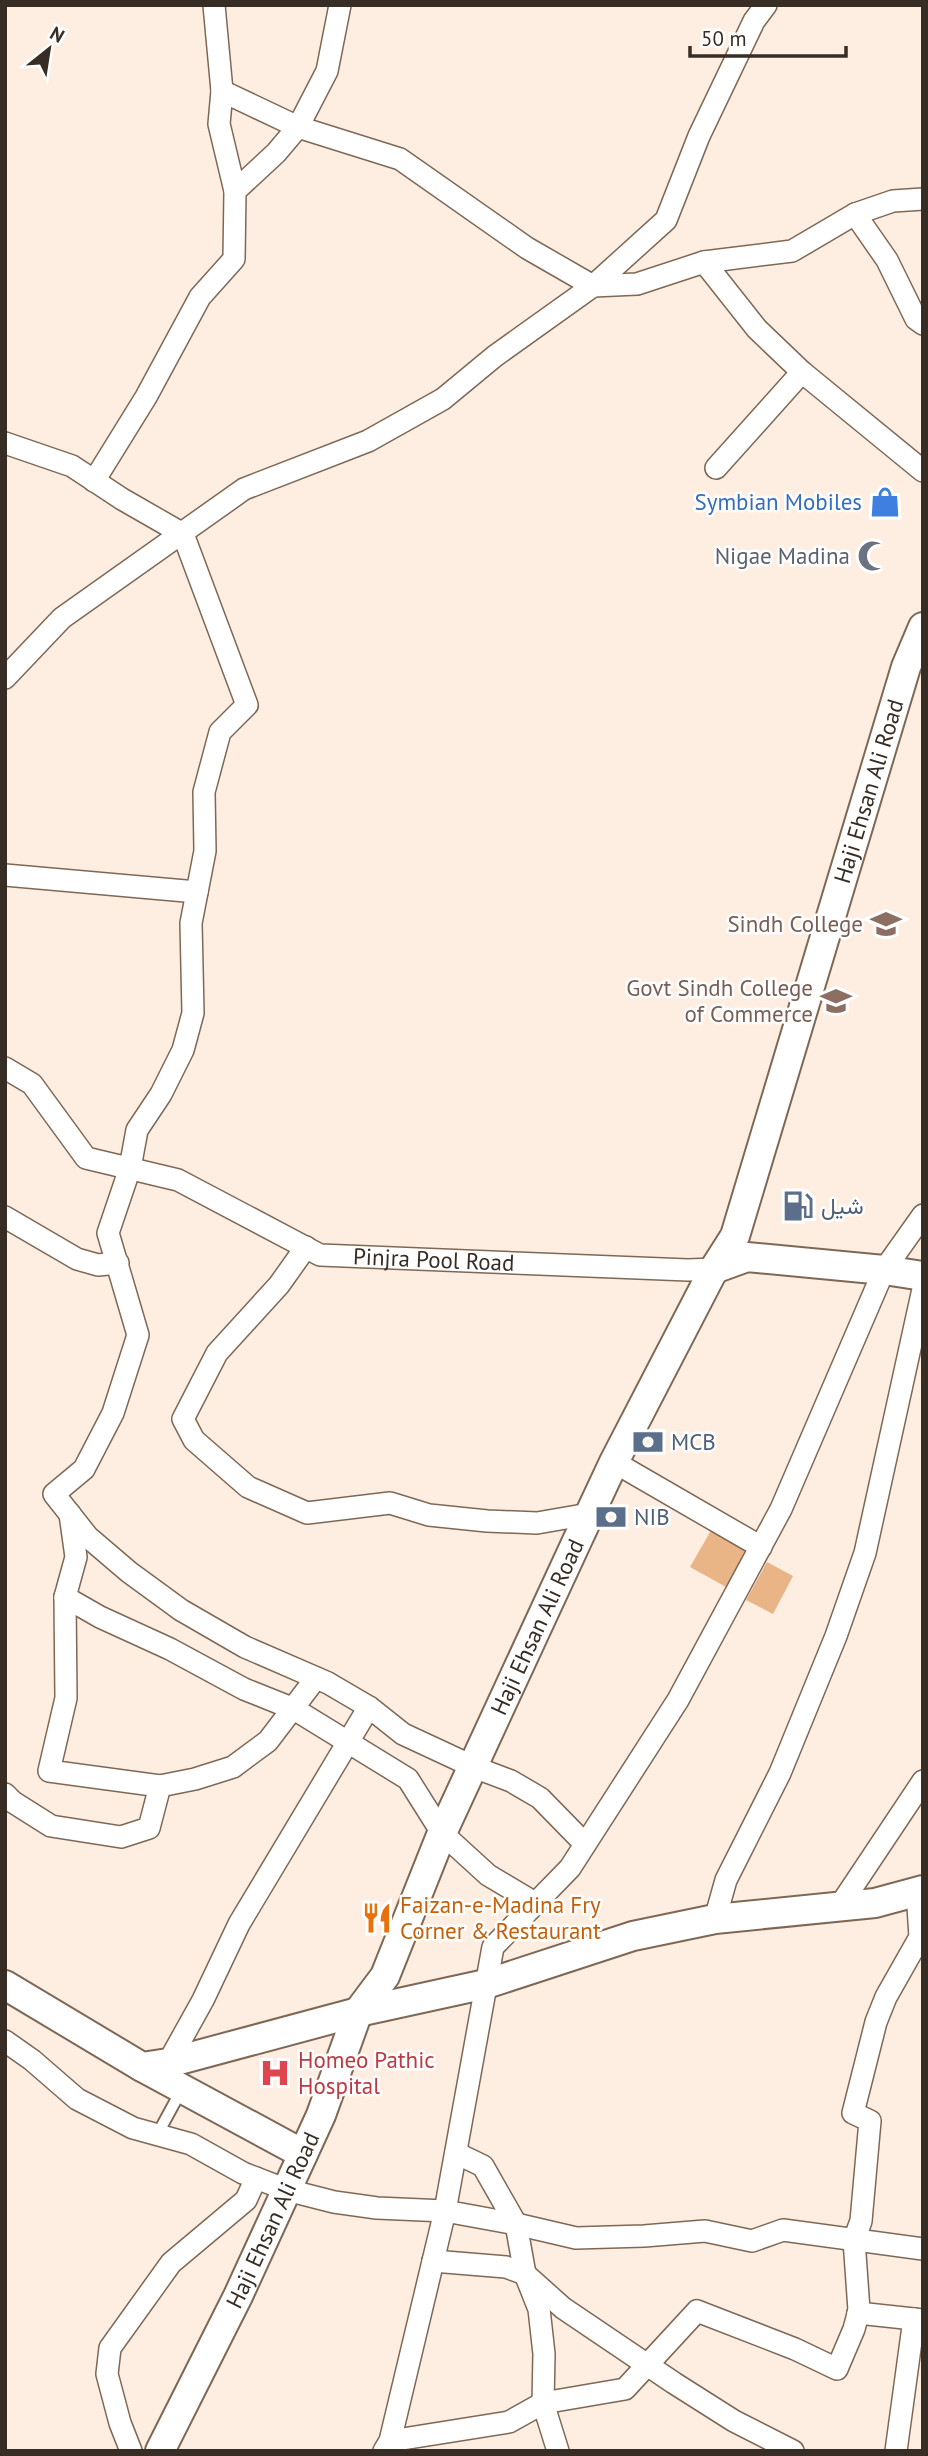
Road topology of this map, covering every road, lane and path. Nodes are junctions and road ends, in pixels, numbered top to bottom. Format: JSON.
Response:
{"nodes":[{"id":1,"x":214,"y":5,"type":"edge"},
{"id":2,"x":340,"y":5,"type":"edge"},
{"id":3,"x":766,"y":5,"type":"edge"},
{"id":4,"x":222,"y":91,"type":"junction"},
{"id":5,"x":298,"y":127,"type":"junction"},
{"id":6,"x":235,"y":191,"type":"junction"},
{"id":7,"x":923,"y":199,"type":"edge"},
{"id":8,"x":855,"y":214,"type":"junction"},
{"id":9,"x":704,"y":261,"type":"junction"},
{"id":10,"x":593,"y":286,"type":"junction"},
{"id":11,"x":923,"y":324,"type":"edge"},
{"id":12,"x":802,"y":372,"type":"junction"},
{"id":13,"x":5,"y":443,"type":"edge"},
{"id":14,"x":716,"y":468,"type":"dead end"},
{"id":15,"x":923,"y":471,"type":"edge"},
{"id":16,"x":94,"y":481,"type":"junction"},
{"id":17,"x":183,"y":534,"type":"junction"},
{"id":18,"x":923,"y":627,"type":"edge"},
{"id":19,"x":5,"y":678,"type":"edge"},
{"id":20,"x":5,"y":874,"type":"edge"},
{"id":21,"x":197,"y":892,"type":"junction"},
{"id":22,"x":5,"y":1068,"type":"edge"},
{"id":23,"x":130,"y":1168,"type":"junction"},
{"id":24,"x":923,"y":1215,"type":"edge"},
{"id":25,"x":5,"y":1217,"type":"edge"},
{"id":26,"x":306,"y":1247,"type":"junction"},
{"id":27,"x":118,"y":1263,"type":"junction"},
{"id":28,"x":713,"y":1269,"type":"junction"},
{"id":29,"x":884,"y":1270,"type":"junction"},
{"id":30,"x":923,"y":1276,"type":"edge"},
{"id":31,"x":923,"y":1289,"type":"edge"},
{"id":32,"x":614,"y":1462,"type":"junction"},
{"id":33,"x":70,"y":1514,"type":"junction"},
{"id":34,"x":589,"y":1514,"type":"junction"},
{"id":35,"x":761,"y":1547,"type":"junction"},
{"id":36,"x":65,"y":1597,"type":"junction"},
{"id":37,"x":316,"y":1678,"type":"junction"},
{"id":38,"x":369,"y":1707,"type":"junction"},
{"id":39,"x":294,"y":1709,"type":"junction"},
{"id":40,"x":349,"y":1741,"type":"junction"},
{"id":41,"x":474,"y":1767,"type":"junction"},
{"id":42,"x":923,"y":1782,"type":"edge"},
{"id":43,"x":160,"y":1786,"type":"junction"},
{"id":44,"x":5,"y":1794,"type":"edge"},
{"id":45,"x":442,"y":1833,"type":"junction"},
{"id":46,"x":585,"y":1844,"type":"junction"},
{"id":47,"x":920,"y":1890,"type":"edge"},
{"id":48,"x":535,"y":1903,"type":"junction"},
{"id":49,"x":839,"y":1907,"type":"junction"},
{"id":50,"x":715,"y":1919,"type":"junction"},
{"id":51,"x":922,"y":1938,"type":"edge"},
{"id":52,"x":5,"y":1984,"type":"edge"},
{"id":53,"x":486,"y":1984,"type":"junction"},
{"id":54,"x":358,"y":2012,"type":"junction"},
{"id":55,"x":5,"y":2041,"type":"edge"},
{"id":56,"x":155,"y":2065,"type":"junction"},
{"id":57,"x":182,"y":2089,"type":"junction"},
{"id":58,"x":157,"y":2135,"type":"junction"},
{"id":59,"x":456,"y":2153,"type":"junction"},
{"id":60,"x":303,"y":2154,"type":"junction"},
{"id":61,"x":256,"y":2178,"type":"junction"},
{"id":62,"x":287,"y":2190,"type":"junction"},
{"id":63,"x":240,"y":2205,"type":"junction"},
{"id":64,"x":445,"y":2211,"type":"junction"},
{"id":65,"x":272,"y":2224,"type":"junction"},
{"id":66,"x":516,"y":2224,"type":"junction"},
{"id":67,"x":854,"y":2240,"type":"junction"},
{"id":68,"x":923,"y":2249,"type":"edge"},
{"id":69,"x":433,"y":2261,"type":"junction"},
{"id":70,"x":525,"y":2274,"type":"junction"},
{"id":71,"x":858,"y":2313,"type":"junction"},
{"id":72,"x":919,"y":2320,"type":"edge"},
{"id":73,"x":647,"y":2365,"type":"junction"},
{"id":74,"x":543,"y":2403,"type":"junction"},
{"id":75,"x":387,"y":2446,"type":"edge"},
{"id":76,"x":131,"y":2451,"type":"edge"},
{"id":77,"x":160,"y":2451,"type":"edge"},
{"id":78,"x":558,"y":2451,"type":"edge"},
{"id":79,"x":793,"y":2451,"type":"edge"},
{"id":80,"x":896,"y":2451,"type":"edge"}],
"edges":[{"from":1,"to":4,"type":"street"},
{"from":2,"to":5,"type":"street"},
{"from":3,"to":10,"type":"street"},
{"from":4,"to":5,"type":"street"},
{"from":4,"to":6,"type":"street"},
{"from":5,"to":6,"type":"street"},
{"from":5,"to":10,"type":"street"},
{"from":6,"to":16,"type":"street"},
{"from":7,"to":8,"type":"street"},
{"from":8,"to":9,"type":"street"},
{"from":8,"to":11,"type":"street"},
{"from":9,"to":10,"type":"street"},
{"from":9,"to":12,"type":"street"},
{"from":10,"to":17,"type":"street"},
{"from":12,"to":14,"type":"street"},
{"from":12,"to":15,"type":"street"},
{"from":13,"to":16,"type":"street"},
{"from":16,"to":17,"type":"street"},
{"from":17,"to":19,"type":"street"},
{"from":17,"to":21,"type":"street"},
{"from":18,"to":28,"type":"street","name":"Haji Ehsan Ali Road"},
{"from":20,"to":21,"type":"street"},
{"from":21,"to":23,"type":"street"},
{"from":22,"to":23,"type":"street","name":"Pinjra Pool Road"},
{"from":23,"to":26,"type":"street","name":"Pinjra Pool Road"},
{"from":23,"to":27,"type":"street"},
{"from":24,"to":29,"type":"street"},
{"from":25,"to":27,"type":"street"},
{"from":26,"to":28,"type":"street","name":"Pinjra Pool Road"},
{"from":26,"to":34,"type":"street"},
{"from":27,"to":33,"type":"street"},
{"from":28,"to":29,"type":"street","name":"Pinjra Pool Road"},
{"from":28,"to":32,"type":"street","name":"Haji Ehsan Ali Road"},
{"from":29,"to":30,"type":"street","name":"Pinjra Pool Road"},
{"from":29,"to":35,"type":"street"},
{"from":31,"to":50,"type":"street"},
{"from":32,"to":34,"type":"street","name":"Haji Ehsan Ali Road"},
{"from":32,"to":35,"type":"street"},
{"from":33,"to":36,"type":"street"},
{"from":33,"to":37,"type":"street"},
{"from":34,"to":41,"type":"street","name":"Haji Ehsan Ali Road"},
{"from":35,"to":46,"type":"street"},
{"from":36,"to":39,"type":"street"},
{"from":36,"to":43,"type":"street"},
{"from":37,"to":38,"type":"street"},
{"from":37,"to":39,"type":"street"},
{"from":38,"to":40,"type":"street"},
{"from":38,"to":41,"type":"street"},
{"from":39,"to":40,"type":"street"},
{"from":39,"to":43,"type":"street"},
{"from":40,"to":45,"type":"street"},
{"from":40,"to":56,"type":"street"},
{"from":41,"to":45,"type":"street","name":"Haji Ehsan Ali Road"},
{"from":41,"to":46,"type":"street"},
{"from":42,"to":49,"type":"street"},
{"from":43,"to":44,"type":"street"},
{"from":45,"to":48,"type":"street"},
{"from":45,"to":54,"type":"street","name":"Haji Ehsan Ali Road"},
{"from":46,"to":48,"type":"street"},
{"from":47,"to":49,"type":"street"},
{"from":47,"to":51,"type":"street"},
{"from":48,"to":53,"type":"street"},
{"from":49,"to":50,"type":"street"},
{"from":50,"to":53,"type":"street"},
{"from":51,"to":67,"type":"street"},
{"from":52,"to":56,"type":"street"},
{"from":53,"to":54,"type":"street"},
{"from":53,"to":59,"type":"street"},
{"from":54,"to":56,"type":"street"},
{"from":54,"to":60,"type":"street","name":"Haji Ehsan Ali Road"},
{"from":55,"to":58,"type":"street"},
{"from":56,"to":57,"type":"street"},
{"from":57,"to":58,"type":"lane"},
{"from":57,"to":60,"type":"street"},
{"from":58,"to":61,"type":"street"},
{"from":59,"to":64,"type":"street"},
{"from":59,"to":66,"type":"street"},
{"from":60,"to":62,"type":"street","name":"Haji Ehsan Ali Road"},
{"from":61,"to":62,"type":"street"},
{"from":61,"to":63,"type":"street"},
{"from":62,"to":64,"type":"street"},
{"from":62,"to":65,"type":"street","name":"Haji Ehsan Ali Road"},
{"from":63,"to":65,"type":"street"},
{"from":63,"to":76,"type":"street"},
{"from":64,"to":66,"type":"street"},
{"from":64,"to":69,"type":"street"},
{"from":65,"to":77,"type":"street","name":"Haji Ehsan Ali Road"},
{"from":66,"to":67,"type":"street"},
{"from":66,"to":70,"type":"street"},
{"from":67,"to":68,"type":"street"},
{"from":67,"to":71,"type":"street"},
{"from":69,"to":70,"type":"street"},
{"from":69,"to":75,"type":"street"},
{"from":70,"to":73,"type":"street"},
{"from":70,"to":74,"type":"street"},
{"from":71,"to":72,"type":"street"},
{"from":71,"to":73,"type":"street"},
{"from":72,"to":80,"type":"street"},
{"from":73,"to":74,"type":"street"},
{"from":73,"to":79,"type":"street"},
{"from":74,"to":75,"type":"street"},
{"from":74,"to":78,"type":"street"}]}
